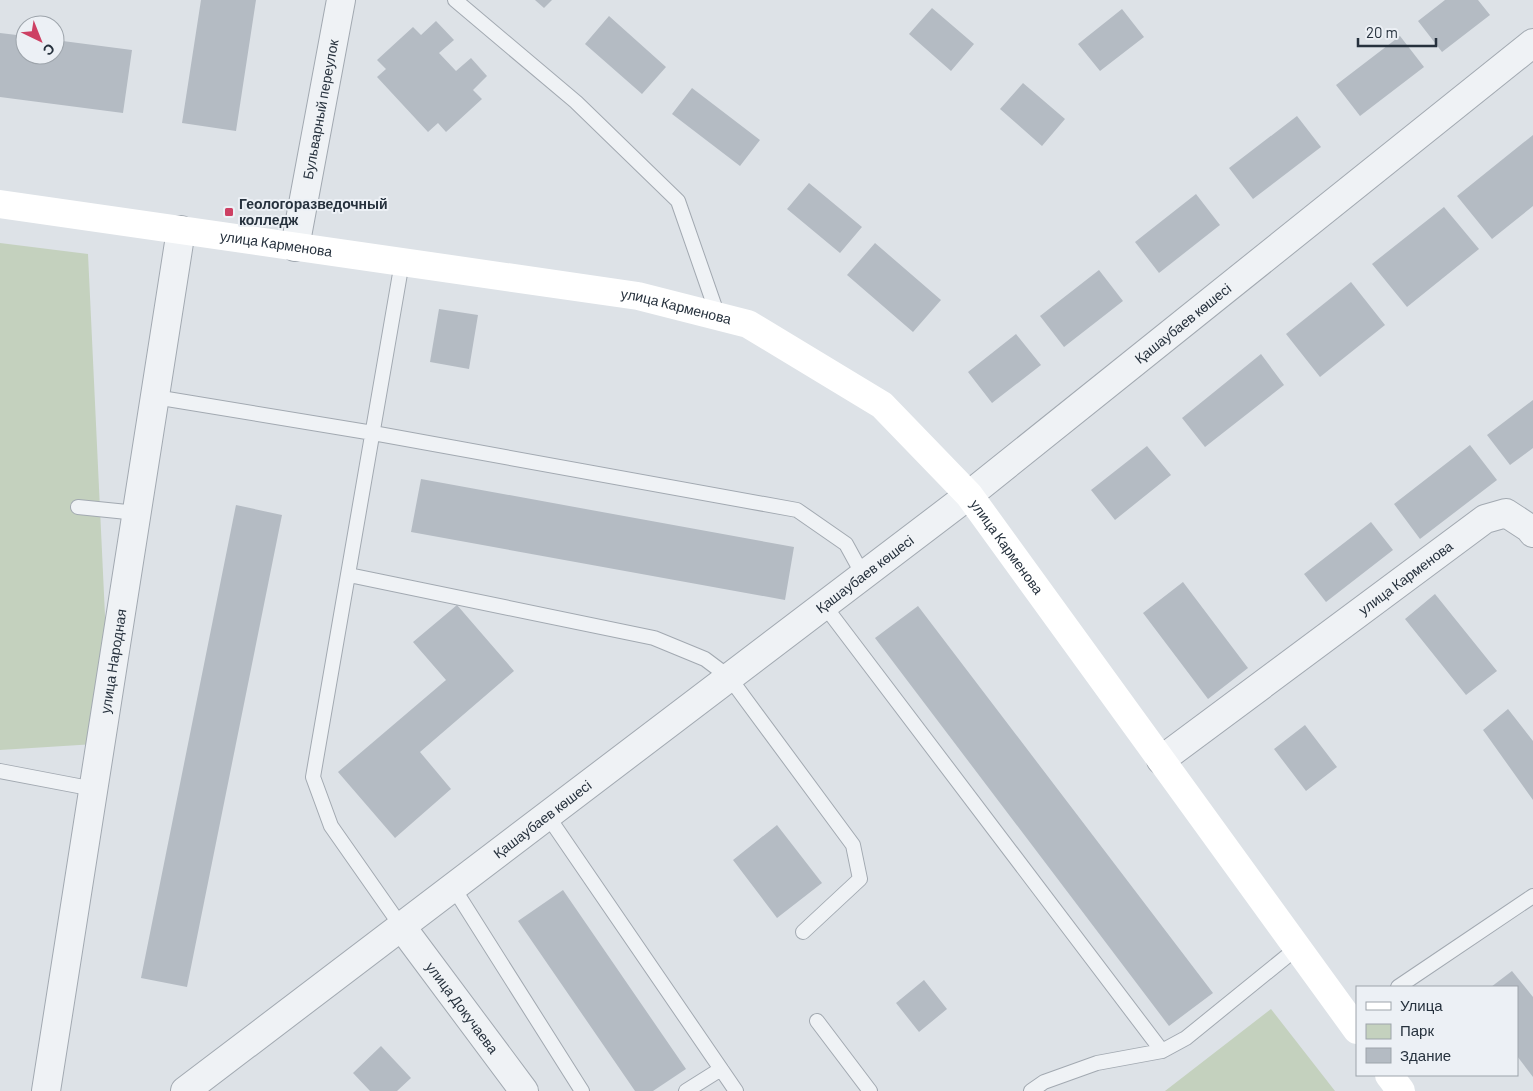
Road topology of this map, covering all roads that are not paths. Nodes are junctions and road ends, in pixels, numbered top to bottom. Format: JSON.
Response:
{"nodes":[{"id":1,"x":341,"y":0,"type":"edge"},
{"id":2,"x":455,"y":0,"type":"edge"},
{"id":3,"x":1533,"y":43,"type":"edge"},
{"id":4,"x":0,"y":204,"type":"edge"},
{"id":5,"x":181,"y":230,"type":"junction"},
{"id":6,"x":295,"y":247,"type":"junction"},
{"id":7,"x":402,"y":262,"type":"junction"},
{"id":8,"x":718,"y":316,"type":"junction"},
{"id":9,"x":155,"y":396,"type":"junction"},
{"id":10,"x":373,"y":432,"type":"junction"},
{"id":11,"x":969,"y":495,"type":"junction"},
{"id":12,"x":78,"y":507,"type":"dead end"},
{"id":13,"x":137,"y":513,"type":"junction"},
{"id":14,"x":1533,"y":533,"type":"edge"},
{"id":15,"x":348,"y":575,"type":"junction"},
{"id":16,"x":863,"y":575,"type":"junction"},
{"id":17,"x":824,"y":605,"type":"junction"},
{"id":18,"x":729,"y":677,"type":"junction"},
{"id":19,"x":1161,"y":760,"type":"junction"},
{"id":20,"x":0,"y":771,"type":"edge"},
{"id":21,"x":94,"y":789,"type":"junction"},
{"id":22,"x":548,"y":815,"type":"junction"},
{"id":23,"x":453,"y":887,"type":"junction"},
{"id":24,"x":1533,"y":896,"type":"edge"},
{"id":25,"x":401,"y":926,"type":"junction"},
{"id":26,"x":803,"y":932,"type":"dead end"},
{"id":27,"x":1297,"y":948,"type":"junction"},
{"id":28,"x":1399,"y":986,"type":"edge"},
{"id":29,"x":817,"y":1021,"type":"dead end"},
{"id":30,"x":1354,"y":1022,"type":"edge"},
{"id":31,"x":1162,"y":1051,"type":"junction"},
{"id":32,"x":721,"y":1069,"type":"junction"},
{"id":33,"x":1390,"y":1076,"type":"edge"},
{"id":34,"x":46,"y":1091,"type":"edge"},
{"id":35,"x":185,"y":1091,"type":"edge"},
{"id":36,"x":524,"y":1091,"type":"edge"},
{"id":37,"x":582,"y":1091,"type":"edge"},
{"id":38,"x":686,"y":1091,"type":"edge"},
{"id":39,"x":736,"y":1091,"type":"edge"},
{"id":40,"x":870,"y":1091,"type":"edge"},
{"id":41,"x":1031,"y":1091,"type":"edge"},
{"id":42,"x":1401,"y":1091,"type":"edge"}],
"edges":[{"from":1,"to":6,"type":"street","name":"Бульварный переулок"},
{"from":2,"to":8,"type":"lane"},
{"from":3,"to":11,"type":"street","name":"Қашаубаев көшесі"},
{"from":4,"to":5,"type":"street","name":"улица Карменова"},
{"from":5,"to":6,"type":"street","name":"улица Карменова"},
{"from":5,"to":9,"type":"street","name":"улица Народная"},
{"from":6,"to":7,"type":"street","name":"улица Карменова"},
{"from":7,"to":8,"type":"street","name":"улица Карменова"},
{"from":7,"to":10,"type":"lane"},
{"from":8,"to":11,"type":"street","name":"улица Карменова"},
{"from":9,"to":10,"type":"lane"},
{"from":9,"to":13,"type":"street","name":"улица Народная"},
{"from":10,"to":15,"type":"lane"},
{"from":10,"to":16,"type":"lane"},
{"from":11,"to":16,"type":"street","name":"Қашаубаев көшесі"},
{"from":11,"to":19,"type":"street","name":"улица Карменова"},
{"from":12,"to":13,"type":"lane"},
{"from":13,"to":21,"type":"street","name":"улица Народная"},
{"from":14,"to":19,"type":"street","name":"улица Карменова"},
{"from":15,"to":18,"type":"lane"},
{"from":15,"to":25,"type":"lane"},
{"from":16,"to":17,"type":"street","name":"Қашаубаев көшесі"},
{"from":17,"to":18,"type":"street","name":"Қашаубаев көшесі"},
{"from":17,"to":31,"type":"lane"},
{"from":18,"to":22,"type":"street","name":"Қашаубаев көшесі"},
{"from":18,"to":26,"type":"lane"},
{"from":19,"to":27,"type":"street","name":"улица Карменова"},
{"from":20,"to":21,"type":"lane"},
{"from":21,"to":34,"type":"street","name":"улица Народная"},
{"from":22,"to":23,"type":"street","name":"Қашаубаев көшесі"},
{"from":22,"to":32,"type":"lane"},
{"from":23,"to":25,"type":"street","name":"Қашаубаев көшесі"},
{"from":23,"to":37,"type":"lane"},
{"from":24,"to":28,"type":"lane"},
{"from":25,"to":35,"type":"street","name":"Қашаубаев көшесі"},
{"from":25,"to":36,"type":"street","name":"улица Докучаева"},
{"from":27,"to":30,"type":"street","name":"улица Карменова"},
{"from":27,"to":31,"type":"lane"},
{"from":29,"to":40,"type":"lane"},
{"from":31,"to":41,"type":"lane"},
{"from":32,"to":38,"type":"lane"},
{"from":32,"to":39,"type":"lane"},
{"from":33,"to":42,"type":"street"}]}
